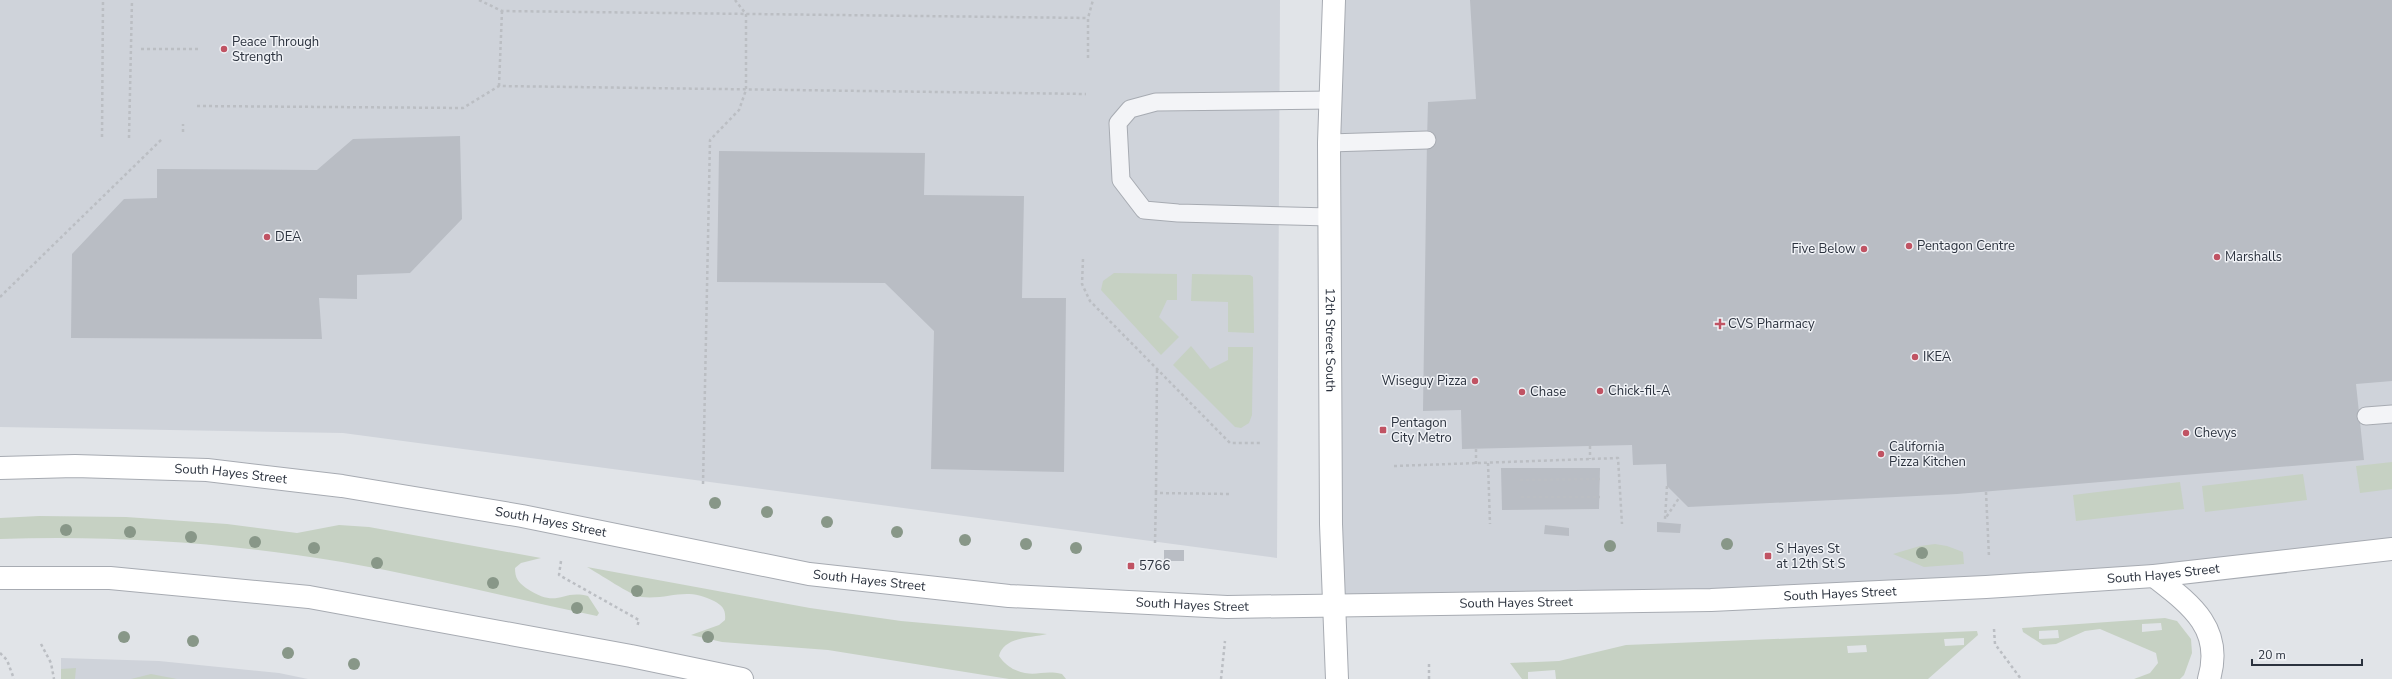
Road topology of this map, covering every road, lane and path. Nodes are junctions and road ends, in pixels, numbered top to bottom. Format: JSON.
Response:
{"nodes":[{"id":1,"x":103,"y":0,"type":"edge"},
{"id":2,"x":132,"y":0,"type":"edge"},
{"id":3,"x":479,"y":0,"type":"edge"},
{"id":4,"x":735,"y":0,"type":"edge"},
{"id":5,"x":1094,"y":0,"type":"edge"},
{"id":6,"x":1334,"y":0,"type":"edge"},
{"id":7,"x":502,"y":11,"type":"junction"},
{"id":8,"x":746,"y":14,"type":"junction"},
{"id":9,"x":1088,"y":18,"type":"junction"},
{"id":10,"x":141,"y":49,"type":"dead end"},
{"id":11,"x":198,"y":49,"type":"dead end"},
{"id":12,"x":1088,"y":58,"type":"dead end"},
{"id":13,"x":499,"y":86,"type":"junction"},
{"id":14,"x":746,"y":90,"type":"junction"},
{"id":15,"x":1086,"y":94,"type":"dead end"},
{"id":16,"x":1331,"y":100,"type":"junction"},
{"id":17,"x":197,"y":106,"type":"dead end"},
{"id":18,"x":183,"y":124,"type":"dead end"},
{"id":19,"x":183,"y":132,"type":"dead end"},
{"id":20,"x":102,"y":137,"type":"dead end"},
{"id":21,"x":129,"y":138,"type":"dead end"},
{"id":22,"x":164,"y":138,"type":"dead end"},
{"id":23,"x":1427,"y":140,"type":"dead end"},
{"id":24,"x":1329,"y":143,"type":"junction"},
{"id":25,"x":1330,"y":217,"type":"junction"},
{"id":26,"x":1083,"y":259,"type":"dead end"},
{"id":27,"x":0,"y":297,"type":"edge"},
{"id":28,"x":1157,"y":370,"type":"junction"},
{"id":29,"x":1396,"y":379,"type":"dead end"},
{"id":30,"x":1423,"y":379,"type":"dead end"},
{"id":31,"x":2392,"y":414,"type":"edge"},
{"id":32,"x":2366,"y":416,"type":"dead end"},
{"id":33,"x":1262,"y":444,"type":"dead end"},
{"id":34,"x":1590,"y":446,"type":"dead end"},
{"id":35,"x":1476,"y":449,"type":"dead end"},
{"id":36,"x":1590,"y":460,"type":"junction"},
{"id":37,"x":1488,"y":463,"type":"junction"},
{"id":38,"x":1476,"y":464,"type":"junction"},
{"id":39,"x":1394,"y":466,"type":"dead end"},
{"id":40,"x":0,"y":468,"type":"edge"},
{"id":41,"x":1520,"y":480,"type":"dead end"},
{"id":42,"x":1600,"y":480,"type":"dead end"},
{"id":43,"x":703,"y":484,"type":"dead end"},
{"id":44,"x":1667,"y":486,"type":"dead end"},
{"id":45,"x":1986,"y":492,"type":"dead end"},
{"id":46,"x":1156,"y":493,"type":"junction"},
{"id":47,"x":1230,"y":494,"type":"dead end"},
{"id":48,"x":1521,"y":497,"type":"dead end"},
{"id":49,"x":1600,"y":497,"type":"dead end"},
{"id":50,"x":1679,"y":498,"type":"dead end"},
{"id":51,"x":1490,"y":524,"type":"dead end"},
{"id":52,"x":1622,"y":524,"type":"dead end"},
{"id":53,"x":1155,"y":544,"type":"dead end"},
{"id":54,"x":2392,"y":549,"type":"edge"},
{"id":55,"x":561,"y":561,"type":"dead end"},
{"id":56,"x":1990,"y":565,"type":"dead end"},
{"id":57,"x":2154,"y":576,"type":"junction"},
{"id":58,"x":0,"y":578,"type":"edge"},
{"id":59,"x":1333,"y":606,"type":"junction"},
{"id":60,"x":637,"y":628,"type":"dead end"},
{"id":61,"x":1994,"y":629,"type":"dead end"},
{"id":62,"x":1225,"y":641,"type":"dead end"},
{"id":63,"x":42,"y":644,"type":"dead end"},
{"id":64,"x":0,"y":653,"type":"edge"},
{"id":65,"x":1429,"y":661,"type":"dead end"},
{"id":66,"x":14,"y":679,"type":"edge"},
{"id":67,"x":54,"y":679,"type":"edge"},
{"id":68,"x":742,"y":679,"type":"edge"},
{"id":69,"x":1221,"y":679,"type":"edge"},
{"id":70,"x":1337,"y":679,"type":"edge"},
{"id":71,"x":1429,"y":679,"type":"edge"},
{"id":72,"x":2021,"y":679,"type":"edge"},
{"id":73,"x":2209,"y":679,"type":"edge"}],
"edges":[{"from":1,"to":20,"type":"path"},
{"from":2,"to":21,"type":"path"},
{"from":3,"to":7,"type":"path"},
{"from":4,"to":8,"type":"path"},
{"from":5,"to":9,"type":"path"},
{"from":6,"to":16,"type":"main road","name":"12th Street South"},
{"from":7,"to":8,"type":"path"},
{"from":7,"to":13,"type":"path"},
{"from":8,"to":9,"type":"path"},
{"from":8,"to":14,"type":"path"},
{"from":9,"to":12,"type":"path"},
{"from":10,"to":11,"type":"path"},
{"from":13,"to":14,"type":"path"},
{"from":13,"to":17,"type":"path"},
{"from":14,"to":15,"type":"path"},
{"from":14,"to":43,"type":"path"},
{"from":16,"to":24,"type":"main road","name":"12th Street South"},
{"from":16,"to":25,"type":"lane"},
{"from":18,"to":19,"type":"path"},
{"from":22,"to":27,"type":"path"},
{"from":23,"to":24,"type":"lane"},
{"from":24,"to":25,"type":"main road","name":"12th Street South"},
{"from":25,"to":59,"type":"main road","name":"12th Street South"},
{"from":26,"to":28,"type":"path"},
{"from":28,"to":33,"type":"path"},
{"from":28,"to":46,"type":"path"},
{"from":29,"to":30,"type":"path"},
{"from":31,"to":32,"type":"lane"},
{"from":34,"to":36,"type":"path"},
{"from":35,"to":38,"type":"path"},
{"from":36,"to":37,"type":"path"},
{"from":36,"to":52,"type":"path"},
{"from":37,"to":38,"type":"path"},
{"from":37,"to":51,"type":"path"},
{"from":38,"to":39,"type":"path"},
{"from":40,"to":59,"type":"main road","name":"South Hayes Street"},
{"from":41,"to":42,"type":"path"},
{"from":44,"to":50,"type":"path"},
{"from":45,"to":56,"type":"path"},
{"from":46,"to":47,"type":"path"},
{"from":46,"to":53,"type":"path"},
{"from":48,"to":49,"type":"path"},
{"from":54,"to":57,"type":"main road","name":"South Hayes Street"},
{"from":55,"to":60,"type":"path"},
{"from":57,"to":59,"type":"main road","name":"South Hayes Street"},
{"from":57,"to":73,"type":"main road"},
{"from":58,"to":68,"type":"main road"},
{"from":59,"to":70,"type":"main road","name":"12th Street South"},
{"from":61,"to":72,"type":"path"},
{"from":62,"to":69,"type":"path"},
{"from":63,"to":67,"type":"path"},
{"from":64,"to":66,"type":"path"},
{"from":65,"to":71,"type":"path"}]}
